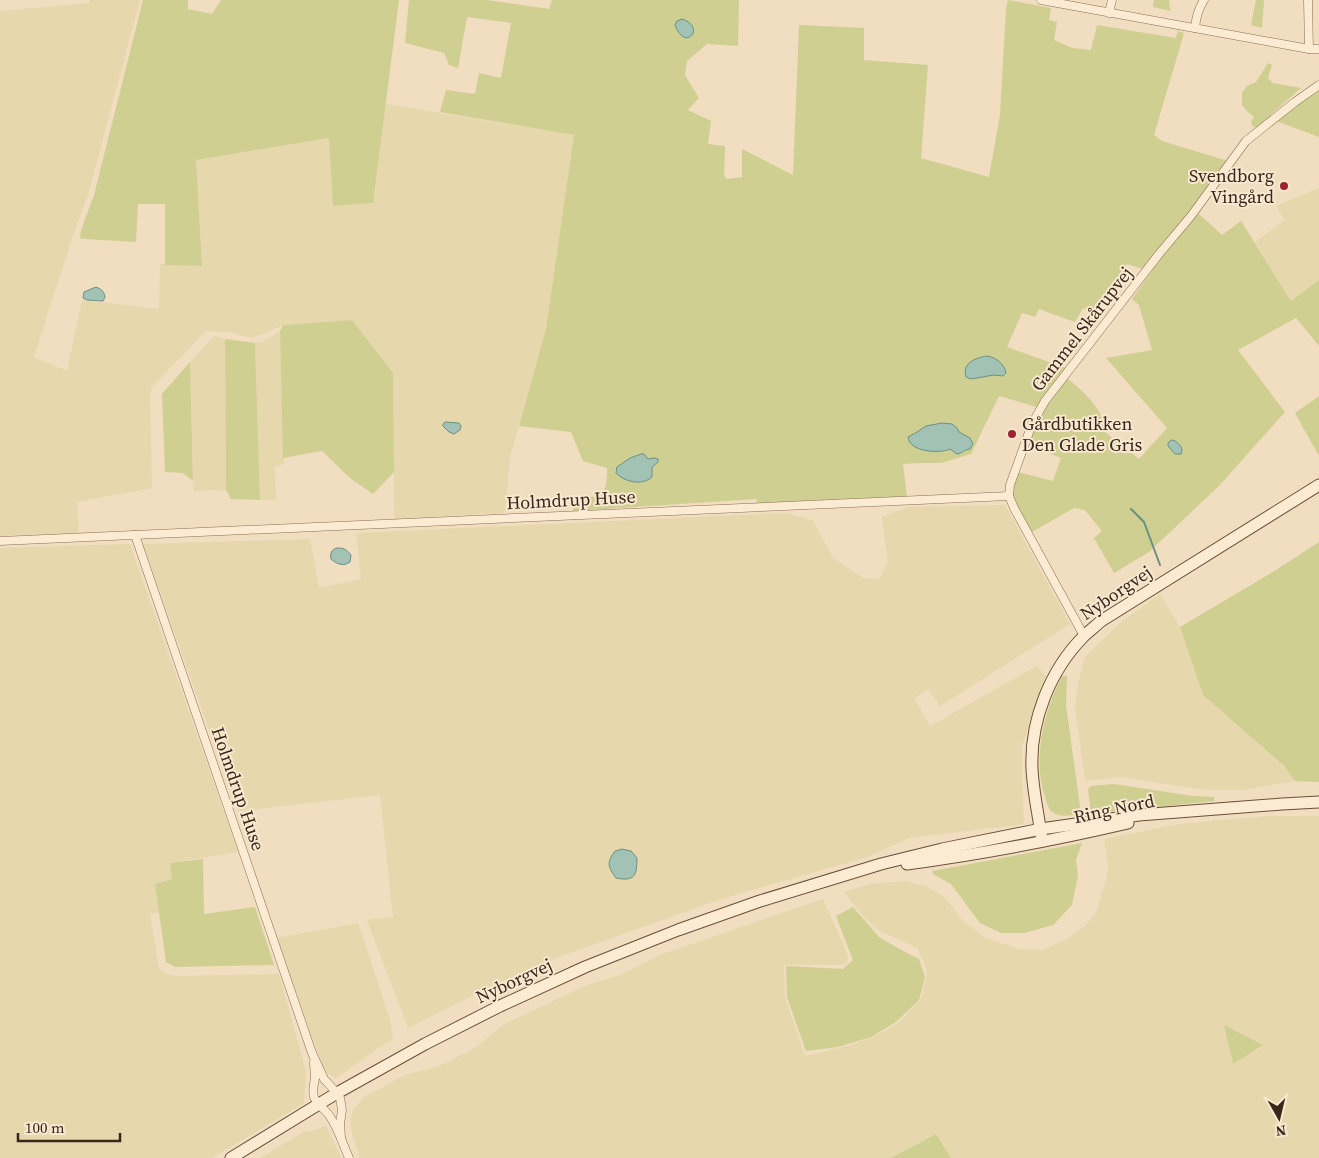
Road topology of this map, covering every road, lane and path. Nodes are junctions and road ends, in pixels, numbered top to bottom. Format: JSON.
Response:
{"nodes":[{"id":1,"x":1041,"y":0,"type":"edge"},
{"id":2,"x":1112,"y":0,"type":"edge"},
{"id":3,"x":1204,"y":0,"type":"edge"},
{"id":4,"x":1308,"y":0,"type":"edge"},
{"id":5,"x":1110,"y":13,"type":"junction"},
{"id":6,"x":1195,"y":28,"type":"junction"},
{"id":7,"x":1309,"y":49,"type":"junction"},
{"id":8,"x":1319,"y":49,"type":"edge"},
{"id":9,"x":1319,"y":85,"type":"edge"},
{"id":10,"x":1319,"y":485,"type":"edge"},
{"id":11,"x":1009,"y":496,"type":"junction"},
{"id":12,"x":134,"y":535,"type":"junction"},
{"id":13,"x":0,"y":541,"type":"edge"},
{"id":14,"x":1084,"y":636,"type":"junction"},
{"id":15,"x":1319,"y":802,"type":"edge"},
{"id":16,"x":1042,"y":835,"type":"junction"},
{"id":17,"x":312,"y":1053,"type":"junction"},
{"id":18,"x":336,"y":1093,"type":"junction"},
{"id":19,"x":318,"y":1104,"type":"junction"},
{"id":20,"x":341,"y":1138,"type":"junction"},
{"id":21,"x":231,"y":1158,"type":"edge"},
{"id":22,"x":349,"y":1158,"type":"edge"}],
"edges":[{"from":1,"to":5,"type":"street"},
{"from":2,"to":5,"type":"street"},
{"from":3,"to":6,"type":"street"},
{"from":4,"to":7,"type":"street"},
{"from":5,"to":6,"type":"street"},
{"from":6,"to":7,"type":"street"},
{"from":7,"to":8,"type":"street"},
{"from":9,"to":11,"type":"street","name":"Gammel Skårupvej"},
{"from":10,"to":14,"type":"main road","name":"Nyborgvej"},
{"from":11,"to":12,"type":"street","name":"Holmdrup Huse"},
{"from":11,"to":14,"type":"street"},
{"from":12,"to":13,"type":"street","name":"Holmdrup Huse"},
{"from":12,"to":17,"type":"street","name":"Holmdrup Huse"},
{"from":14,"to":16,"type":"main road","name":"Nyborgvej"},
{"from":15,"to":16,"type":"main road","name":"Ring Nord"},
{"from":16,"to":18,"type":"main road","name":"Nyborgvej"},
{"from":17,"to":18,"type":"street","name":"Holmdrup Huse"},
{"from":17,"to":19,"type":"street","name":"Holmdrup Huse"},
{"from":18,"to":19,"type":"main road","name":"Nyborgvej"},
{"from":18,"to":20,"type":"street"},
{"from":19,"to":20,"type":"street"},
{"from":19,"to":21,"type":"main road","name":"Nyborgvej"},
{"from":20,"to":22,"type":"street"}]}
